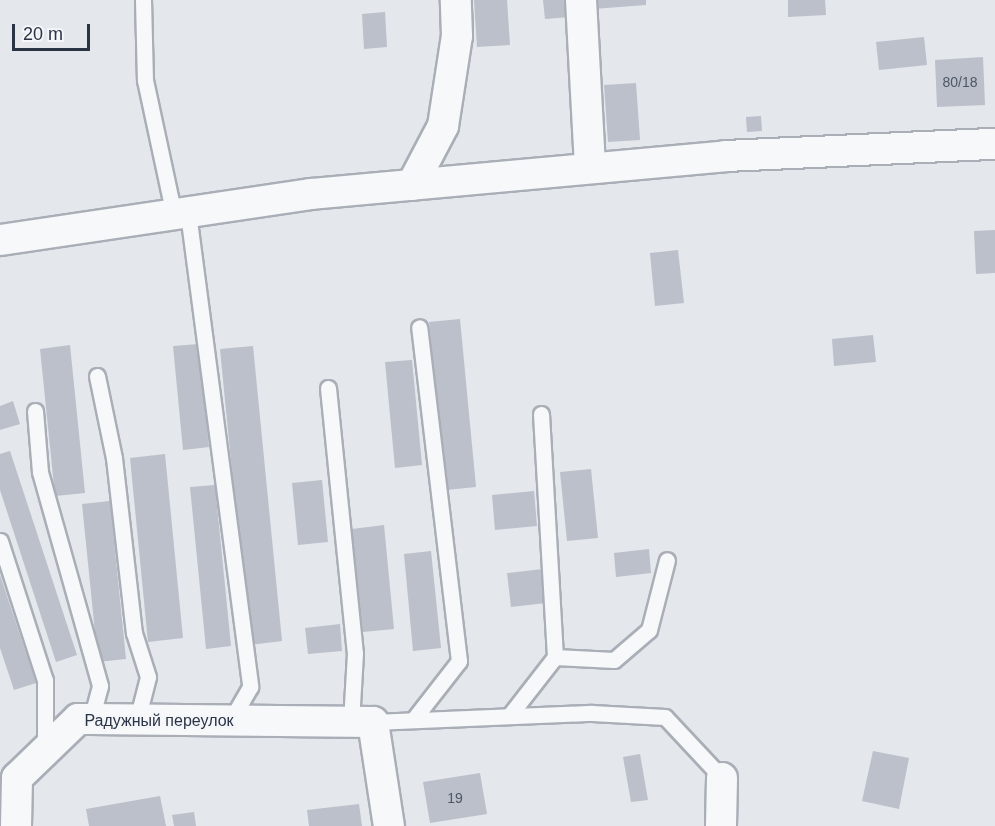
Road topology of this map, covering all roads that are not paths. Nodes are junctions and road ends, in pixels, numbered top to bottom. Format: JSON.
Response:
{"nodes":[{"id":1,"x":143,"y":0,"type":"edge"},
{"id":2,"x":456,"y":0,"type":"edge"},
{"id":3,"x":581,"y":0,"type":"edge"},
{"id":4,"x":995,"y":144,"type":"edge"},
{"id":5,"x":590,"y":168,"type":"junction"},
{"id":6,"x":412,"y":185,"type":"junction"},
{"id":7,"x":181,"y":214,"type":"junction"},
{"id":8,"x":0,"y":240,"type":"edge"},
{"id":9,"x":419,"y":327,"type":"dead end"},
{"id":10,"x":97,"y":376,"type":"dead end"},
{"id":11,"x":328,"y":388,"type":"dead end"},
{"id":12,"x":35,"y":411,"type":"dead end"},
{"id":13,"x":540,"y":414,"type":"dead end"},
{"id":14,"x":0,"y":541,"type":"edge"},
{"id":15,"x":668,"y":560,"type":"dead end"},
{"id":16,"x":555,"y":657,"type":"junction"},
{"id":17,"x":509,"y":716,"type":"junction"},
{"id":18,"x":90,"y":719,"type":"junction"},
{"id":19,"x":137,"y":720,"type":"junction"},
{"id":20,"x":413,"y":720,"type":"junction"},
{"id":21,"x":230,"y":721,"type":"junction"},
{"id":22,"x":362,"y":722,"type":"junction"},
{"id":23,"x":45,"y":751,"type":"junction"},
{"id":24,"x":722,"y":778,"type":"joint"},
{"id":25,"x":16,"y":826,"type":"edge"},
{"id":26,"x":389,"y":826,"type":"edge"},
{"id":27,"x":721,"y":826,"type":"edge"}],
"edges":[{"from":1,"to":7,"type":"lane"},
{"from":2,"to":6,"type":"street"},
{"from":3,"to":5,"type":"street"},
{"from":4,"to":5,"type":"street"},
{"from":5,"to":6,"type":"street"},
{"from":6,"to":7,"type":"street"},
{"from":7,"to":8,"type":"street"},
{"from":7,"to":21,"type":"lane"},
{"from":9,"to":20,"type":"lane"},
{"from":10,"to":19,"type":"lane"},
{"from":11,"to":22,"type":"lane"},
{"from":12,"to":18,"type":"lane"},
{"from":13,"to":16,"type":"lane"},
{"from":14,"to":23,"type":"lane"},
{"from":15,"to":16,"type":"lane"},
{"from":16,"to":17,"type":"lane"},
{"from":17,"to":20,"type":"lane"},
{"from":17,"to":24,"type":"lane"},
{"from":18,"to":19,"type":"street","name":"Радужный переулок"},
{"from":18,"to":23,"type":"street","name":"Радужный переулок"},
{"from":19,"to":21,"type":"street","name":"Радужный переулок"},
{"from":20,"to":22,"type":"lane"},
{"from":21,"to":22,"type":"street","name":"Радужный переулок"},
{"from":22,"to":26,"type":"street"},
{"from":23,"to":25,"type":"street","name":"Радужный переулок"},
{"from":24,"to":27,"type":"street"}]}
